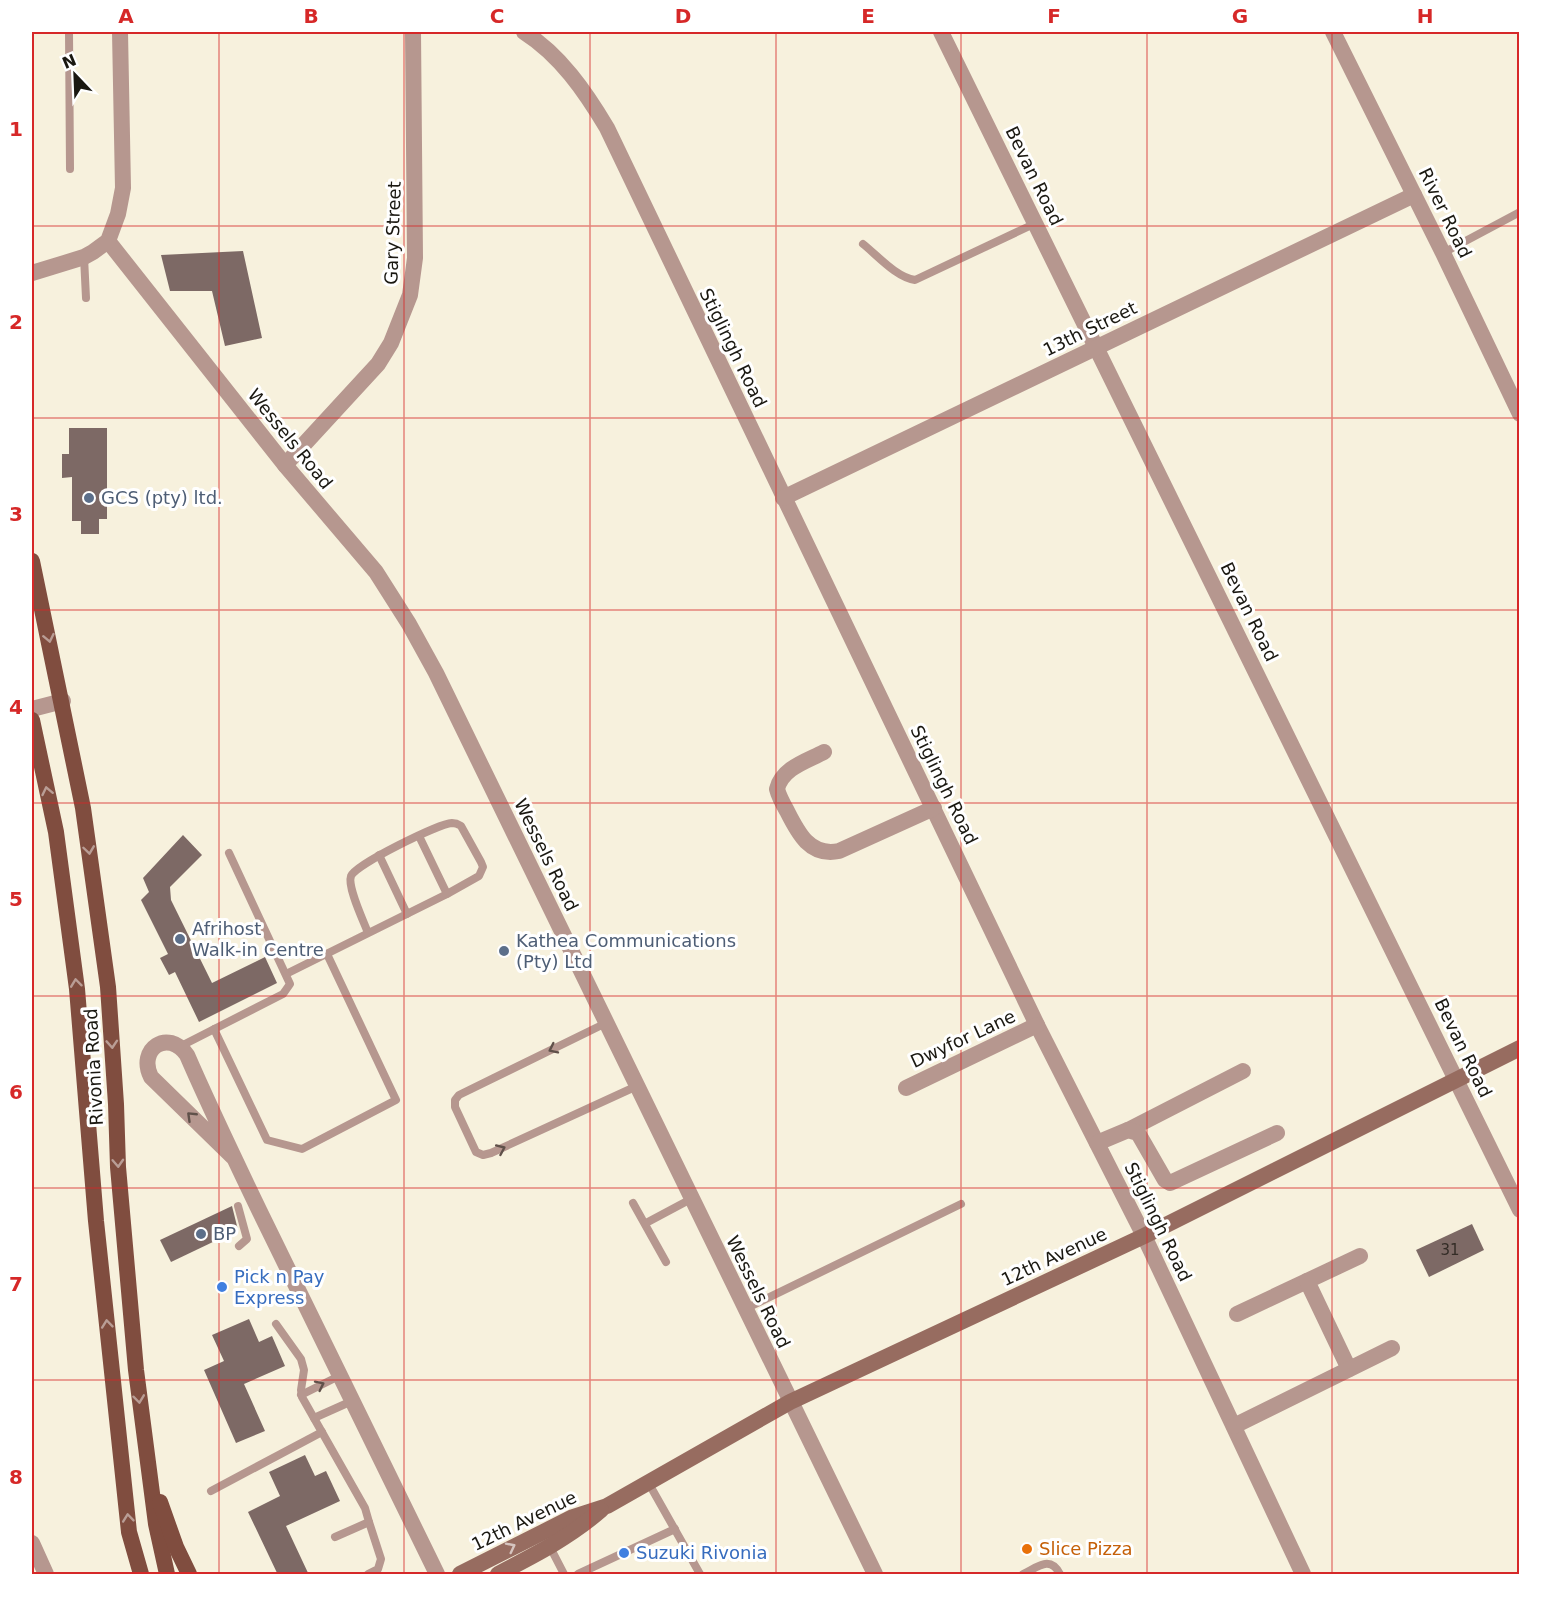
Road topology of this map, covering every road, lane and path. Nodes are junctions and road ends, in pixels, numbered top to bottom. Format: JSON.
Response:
{"nodes":[{"id":1,"x":69,"y":32,"type":"edge"},
{"id":2,"x":120,"y":32,"type":"edge"},
{"id":3,"x":413,"y":32,"type":"edge"},
{"id":4,"x":524,"y":32,"type":"edge"},
{"id":5,"x":941,"y":32,"type":"edge"},
{"id":6,"x":1333,"y":32,"type":"edge"},
{"id":7,"x":70,"y":169,"type":"dead end"},
{"id":8,"x":1414,"y":195,"type":"junction"},
{"id":9,"x":1520,"y":212,"type":"edge"},
{"id":10,"x":1036,"y":223,"type":"junction"},
{"id":11,"x":108,"y":241,"type":"junction"},
{"id":12,"x":863,"y":244,"type":"dead end"},
{"id":13,"x":1443,"y":253,"type":"junction"},
{"id":14,"x":84,"y":257,"type":"junction"},
{"id":15,"x":32,"y":273,"type":"edge"},
{"id":16,"x":86,"y":298,"type":"dead end"},
{"id":17,"x":1098,"y":348,"type":"junction"},
{"id":18,"x":1520,"y":414,"type":"edge"},
{"id":19,"x":285,"y":465,"type":"junction"},
{"id":20,"x":783,"y":498,"type":"junction"},
{"id":21,"x":32,"y":561,"type":"edge"},
{"id":22,"x":63,"y":701,"type":"junction"},
{"id":23,"x":32,"y":709,"type":"edge"},
{"id":24,"x":32,"y":720,"type":"edge"},
{"id":25,"x":824,"y":752,"type":"dead end"},
{"id":26,"x":934,"y":808,"type":"junction"},
{"id":27,"x":419,"y":836,"type":"junction"},
{"id":28,"x":229,"y":853,"type":"dead end"},
{"id":29,"x":379,"y":855,"type":"junction"},
{"id":30,"x":447,"y":894,"type":"junction"},
{"id":31,"x":407,"y":914,"type":"junction"},
{"id":32,"x":368,"y":933,"type":"junction"},
{"id":33,"x":327,"y":954,"type":"junction"},
{"id":34,"x":286,"y":974,"type":"junction"},
{"id":35,"x":606,"y":1023,"type":"junction"},
{"id":36,"x":1037,"y":1025,"type":"junction"},
{"id":37,"x":213,"y":1029,"type":"junction"},
{"id":38,"x":181,"y":1046,"type":"junction"},
{"id":39,"x":1520,"y":1048,"type":"edge"},
{"id":40,"x":1243,"y":1071,"type":"dead end"},
{"id":41,"x":1456,"y":1078,"type":"junction"},
{"id":42,"x":637,"y":1086,"type":"junction"},
{"id":43,"x":906,"y":1088,"type":"dead end"},
{"id":44,"x":1128,"y":1130,"type":"junction"},
{"id":45,"x":1277,"y":1133,"type":"dead end"},
{"id":46,"x":1097,"y":1143,"type":"junction"},
{"id":47,"x":233,"y":1157,"type":"junction"},
{"id":48,"x":691,"y":1199,"type":"junction"},
{"id":49,"x":633,"y":1203,"type":"dead end"},
{"id":50,"x":961,"y":1204,"type":"dead end"},
{"id":51,"x":238,"y":1206,"type":"dead end"},
{"id":52,"x":1520,"y":1210,"type":"edge"},
{"id":53,"x":646,"y":1223,"type":"junction"},
{"id":54,"x":1144,"y":1236,"type":"junction"},
{"id":55,"x":239,"y":1246,"type":"dead end"},
{"id":56,"x":1360,"y":1256,"type":"dead end"},
{"id":57,"x":666,"y":1262,"type":"dead end"},
{"id":58,"x":1306,"y":1281,"type":"junction"},
{"id":59,"x":745,"y":1309,"type":"junction"},
{"id":60,"x":1237,"y":1314,"type":"dead end"},
{"id":61,"x":276,"y":1324,"type":"dead end"},
{"id":62,"x":1392,"y":1348,"type":"dead end"},
{"id":63,"x":1349,"y":1369,"type":"junction"},
{"id":64,"x":339,"y":1376,"type":"junction"},
{"id":65,"x":301,"y":1395,"type":"junction"},
{"id":66,"x":352,"y":1401,"type":"junction"},
{"id":67,"x":790,"y":1402,"type":"junction"},
{"id":68,"x":314,"y":1418,"type":"junction"},
{"id":69,"x":1234,"y":1426,"type":"junction"},
{"id":70,"x":322,"y":1432,"type":"junction"},
{"id":71,"x":147,"y":1464,"type":"junction"},
{"id":72,"x":648,"y":1482,"type":"junction"},
{"id":73,"x":211,"y":1491,"type":"dead end"},
{"id":74,"x":606,"y":1506,"type":"junction"},
{"id":75,"x":369,"y":1522,"type":"junction"},
{"id":76,"x":675,"y":1529,"type":"junction"},
{"id":77,"x":335,"y":1537,"type":"dead end"},
{"id":78,"x":32,"y":1543,"type":"edge"},
{"id":79,"x":550,"y":1547,"type":"junction"},
{"id":80,"x":40,"y":1570,"type":"edge"},
{"id":81,"x":141,"y":1575,"type":"edge"},
{"id":82,"x":167,"y":1575,"type":"edge"},
{"id":83,"x":189,"y":1575,"type":"edge"},
{"id":84,"x":368,"y":1575,"type":"edge"},
{"id":85,"x":437,"y":1575,"type":"edge"},
{"id":86,"x":459,"y":1575,"type":"edge"},
{"id":87,"x":498,"y":1575,"type":"edge"},
{"id":88,"x":564,"y":1575,"type":"edge"},
{"id":89,"x":578,"y":1575,"type":"edge"},
{"id":90,"x":700,"y":1575,"type":"edge"},
{"id":91,"x":875,"y":1575,"type":"edge"},
{"id":92,"x":1023,"y":1575,"type":"edge"},
{"id":93,"x":1060,"y":1575,"type":"edge"},
{"id":94,"x":1303,"y":1575,"type":"edge"}],
"edges":[{"from":1,"to":7,"type":"lane"},
{"from":2,"to":11,"type":"street"},
{"from":3,"to":19,"type":"street","name":"Gary Street"},
{"from":4,"to":20,"type":"street","name":"Stiglingh Road"},
{"from":5,"to":10,"type":"street","name":"Bevan Road"},
{"from":6,"to":8,"type":"street","name":"River Road"},
{"from":8,"to":13,"type":"street","name":"River Road"},
{"from":8,"to":17,"type":"street","name":"13th Street"},
{"from":9,"to":13,"type":"lane"},
{"from":10,"to":12,"type":"lane"},
{"from":10,"to":17,"type":"street","name":"Bevan Road"},
{"from":11,"to":14,"type":"street"},
{"from":11,"to":19,"type":"street","name":"Wessels Road"},
{"from":13,"to":18,"type":"street","name":"River Road"},
{"from":14,"to":15,"type":"street"},
{"from":14,"to":16,"type":"lane"},
{"from":17,"to":20,"type":"street","name":"13th Street"},
{"from":17,"to":41,"type":"street","name":"Bevan Road"},
{"from":19,"to":35,"type":"street","name":"Wessels Road"},
{"from":20,"to":26,"type":"street","name":"Stiglingh Road"},
{"from":21,"to":22,"type":"main road","name":"Rivonia Road","one_way":true},
{"from":22,"to":23,"type":"street"},
{"from":22,"to":71,"type":"main road","name":"Rivonia Road","one_way":true},
{"from":81,"to":24,"type":"main road","name":"Rivonia Road","one_way":true},
{"from":25,"to":26,"type":"street"},
{"from":26,"to":36,"type":"street","name":"Stiglingh Road"},
{"from":27,"to":29,"type":"lane"},
{"from":27,"to":30,"type":"lane"},
{"from":27,"to":30,"type":"lane"},
{"from":28,"to":34,"type":"lane"},
{"from":29,"to":31,"type":"lane"},
{"from":29,"to":32,"type":"lane"},
{"from":30,"to":31,"type":"lane"},
{"from":31,"to":32,"type":"lane"},
{"from":32,"to":33,"type":"lane"},
{"from":33,"to":34,"type":"lane"},
{"from":33,"to":37,"type":"lane"},
{"from":34,"to":37,"type":"lane"},
{"from":35,"to":42,"type":"street","name":"Wessels Road"},
{"from":35,"to":42,"type":"lane","one_way":true},
{"from":36,"to":43,"type":"street","name":"Dwyfor Lane"},
{"from":36,"to":46,"type":"street","name":"Stiglingh Road"},
{"from":37,"to":38,"type":"lane"},
{"from":38,"to":47,"type":"street"},
{"from":47,"to":38,"type":"street","one_way":true},
{"from":39,"to":41,"type":"main road","name":"12th Avenue"},
{"from":40,"to":44,"type":"street"},
{"from":41,"to":52,"type":"street","name":"Bevan Road"},
{"from":41,"to":54,"type":"main road","name":"12th Avenue"},
{"from":42,"to":48,"type":"street","name":"Wessels Road"},
{"from":44,"to":45,"type":"street"},
{"from":44,"to":46,"type":"street"},
{"from":46,"to":54,"type":"street","name":"Stiglingh Road"},
{"from":47,"to":64,"type":"street"},
{"from":48,"to":53,"type":"lane"},
{"from":48,"to":59,"type":"street","name":"Wessels Road"},
{"from":49,"to":53,"type":"lane"},
{"from":50,"to":59,"type":"lane"},
{"from":51,"to":55,"type":"lane"},
{"from":53,"to":57,"type":"lane"},
{"from":54,"to":67,"type":"main road","name":"12th Avenue"},
{"from":54,"to":69,"type":"street","name":"Stiglingh Road"},
{"from":56,"to":58,"type":"street"},
{"from":58,"to":60,"type":"street"},
{"from":58,"to":63,"type":"street"},
{"from":59,"to":67,"type":"street","name":"Wessels Road"},
{"from":61,"to":65,"type":"lane"},
{"from":62,"to":63,"type":"street"},
{"from":63,"to":69,"type":"street"},
{"from":65,"to":64,"type":"lane","one_way":true},
{"from":64,"to":66,"type":"street"},
{"from":65,"to":68,"type":"lane"},
{"from":66,"to":68,"type":"lane"},
{"from":66,"to":85,"type":"street"},
{"from":67,"to":72,"type":"main road","name":"12th Avenue"},
{"from":67,"to":91,"type":"street","name":"Wessels Road"},
{"from":68,"to":70,"type":"lane"},
{"from":69,"to":94,"type":"street","name":"Stiglingh Road"},
{"from":70,"to":73,"type":"lane"},
{"from":70,"to":75,"type":"lane"},
{"from":71,"to":82,"type":"main road","name":"Rivonia Road"},
{"from":71,"to":83,"type":"main road"},
{"from":72,"to":74,"type":"main road","name":"12th Avenue"},
{"from":72,"to":76,"type":"lane"},
{"from":74,"to":79,"type":"main road","name":"12th Avenue"},
{"from":86,"to":74,"type":"main road","name":"12th Avenue","one_way":true},
{"from":75,"to":77,"type":"lane"},
{"from":75,"to":84,"type":"lane"},
{"from":76,"to":89,"type":"lane"},
{"from":76,"to":90,"type":"lane"},
{"from":78,"to":80,"type":"street"},
{"from":79,"to":87,"type":"main road","name":"12th Avenue"},
{"from":79,"to":88,"type":"lane"},
{"from":92,"to":93,"type":"lane"}]}
